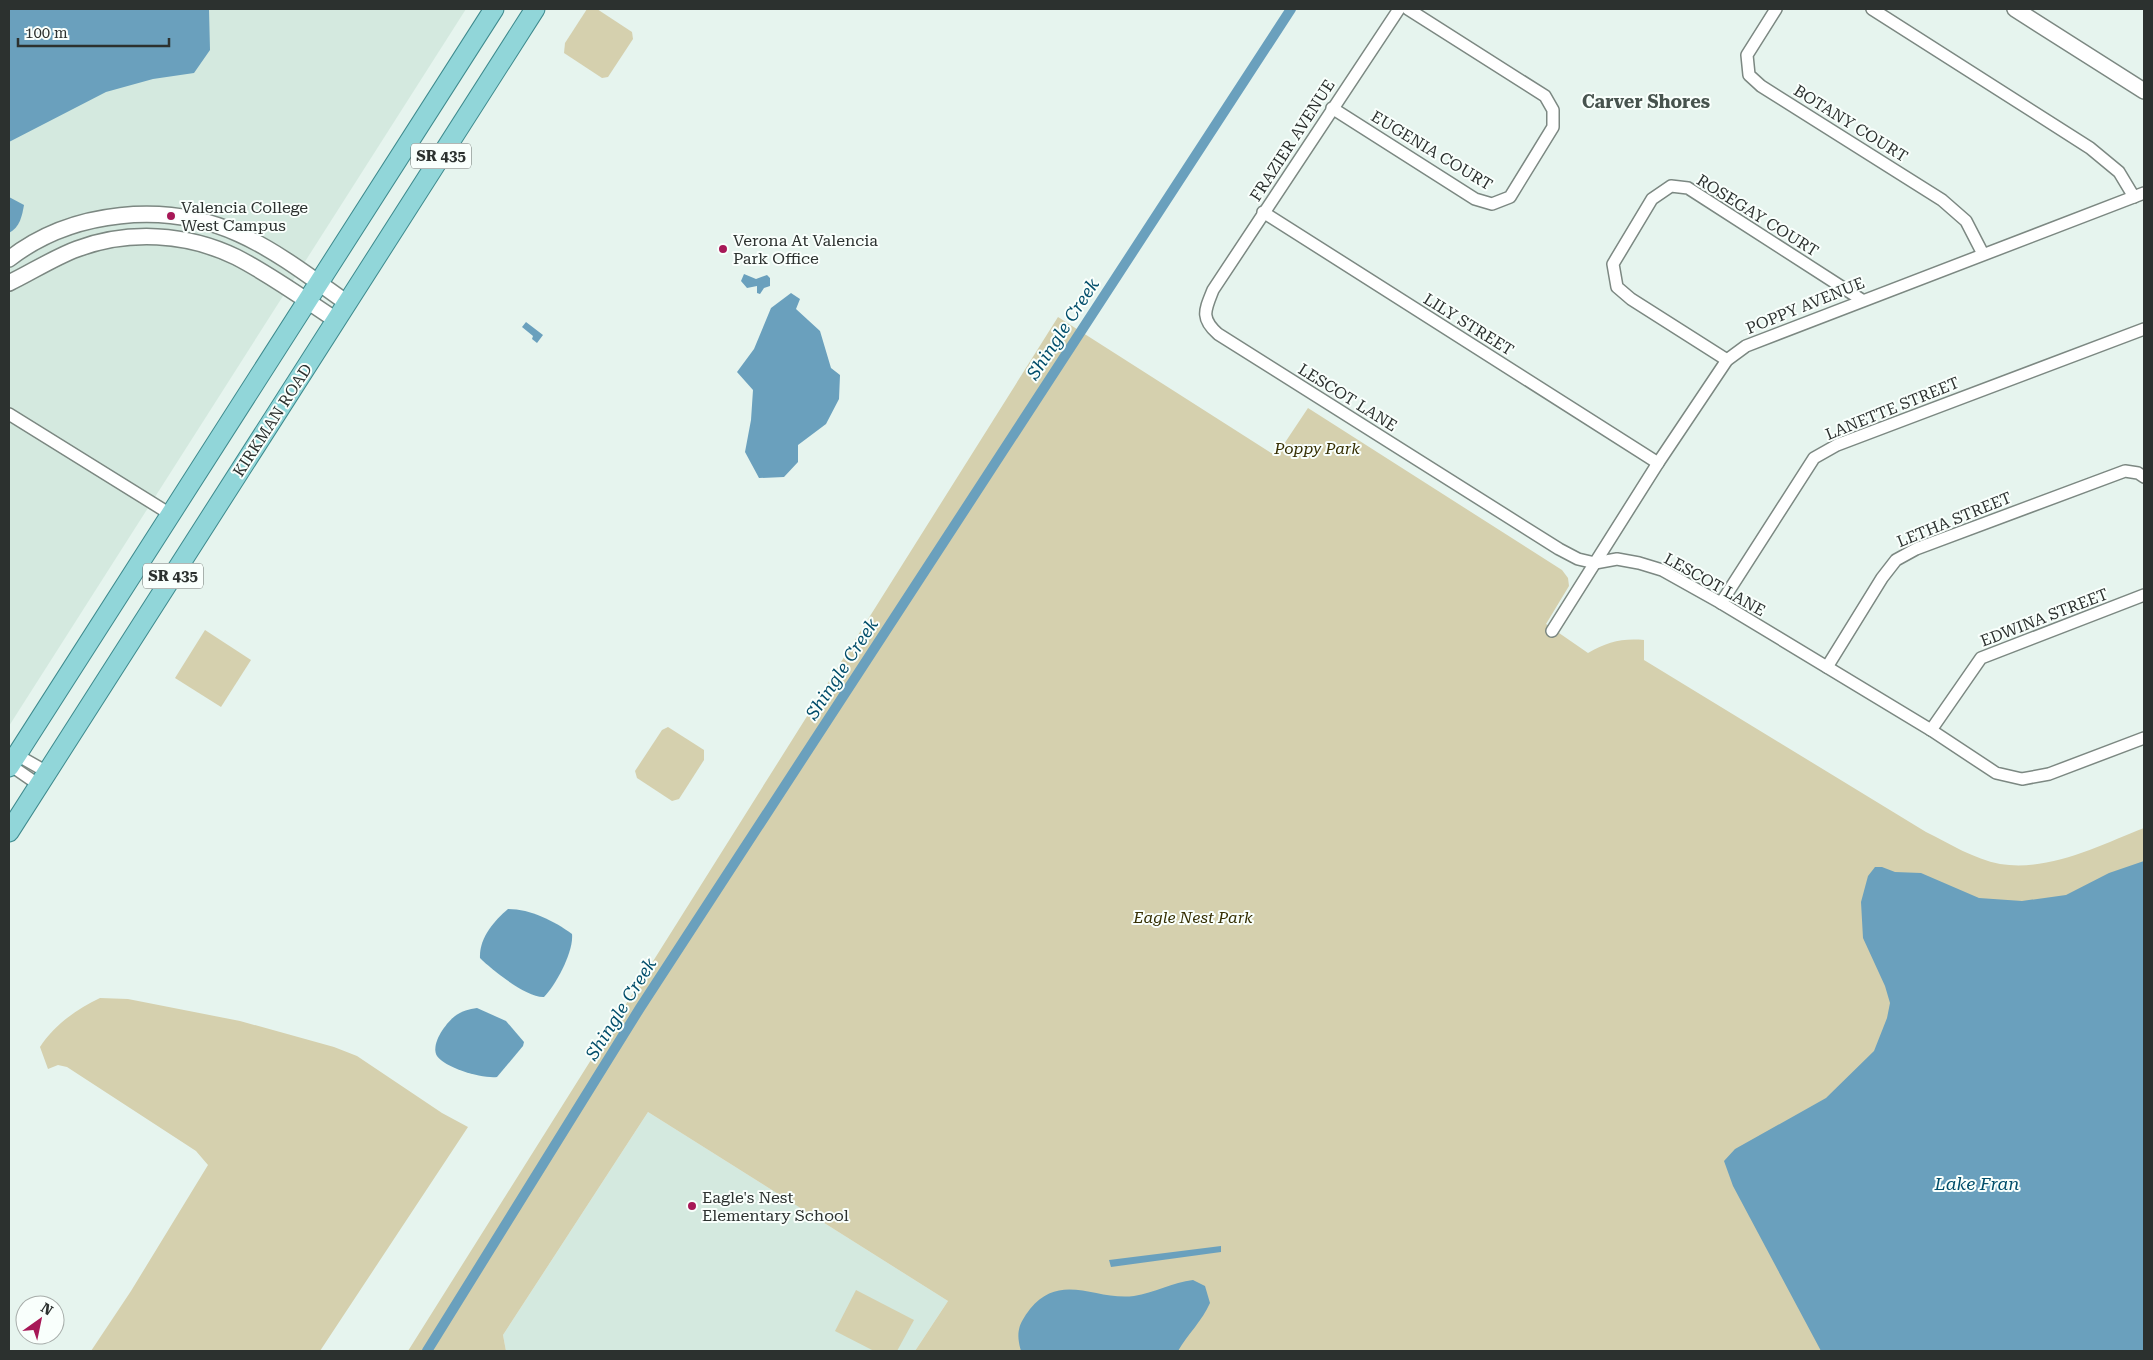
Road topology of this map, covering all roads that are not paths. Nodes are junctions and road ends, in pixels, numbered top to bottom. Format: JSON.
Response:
{"nodes":[{"id":1,"x":494,"y":9,"type":"edge"},
{"id":2,"x":535,"y":9,"type":"edge"},
{"id":3,"x":1399,"y":9,"type":"edge"},
{"id":4,"x":1408,"y":9,"type":"edge"},
{"id":5,"x":1776,"y":9,"type":"edge"},
{"id":6,"x":1872,"y":9,"type":"edge"},
{"id":7,"x":2015,"y":9,"type":"edge"},
{"id":8,"x":2144,"y":91,"type":"edge"},
{"id":9,"x":1332,"y":108,"type":"junction"},
{"id":10,"x":2139,"y":195,"type":"edge"},
{"id":11,"x":1263,"y":212,"type":"junction"},
{"id":12,"x":1983,"y":254,"type":"junction"},
{"id":13,"x":9,"y":259,"type":"edge"},
{"id":14,"x":318,"y":283,"type":"junction"},
{"id":15,"x":9,"y":284,"type":"edge"},
{"id":16,"x":1213,"y":290,"type":"joint"},
{"id":17,"x":1862,"y":300,"type":"junction"},
{"id":18,"x":307,"y":301,"type":"junction"},
{"id":19,"x":347,"y":303,"type":"junction"},
{"id":20,"x":336,"y":320,"type":"junction"},
{"id":21,"x":2144,"y":328,"type":"edge"},
{"id":22,"x":1727,"y":360,"type":"junction"},
{"id":23,"x":9,"y":414,"type":"edge"},
{"id":24,"x":1658,"y":463,"type":"junction"},
{"id":25,"x":2144,"y":477,"type":"edge"},
{"id":26,"x":170,"y":514,"type":"junction"},
{"id":27,"x":1595,"y":563,"type":"junction"},
{"id":28,"x":2144,"y":595,"type":"edge"},
{"id":29,"x":1721,"y":603,"type":"junction"},
{"id":30,"x":1552,"y":632,"type":"dead end"},
{"id":31,"x":1827,"y":667,"type":"junction"},
{"id":32,"x":1931,"y":730,"type":"junction"},
{"id":33,"x":2144,"y":738,"type":"edge"},
{"id":34,"x":12,"y":762,"type":"edge"},
{"id":35,"x":43,"y":779,"type":"junction"},
{"id":36,"x":9,"y":832,"type":"edge"}],
"edges":[{"from":1,"to":14,"type":"main road","number":"SR 435"},
{"from":2,"to":19,"type":"main road","name":"KIRKMAN ROAD","number":"SR 435"},
{"from":3,"to":9,"type":"street","name":"FRAZIER AVENUE"},
{"from":4,"to":9,"type":"street","name":"EUGENIA COURT"},
{"from":5,"to":12,"type":"street","name":"BOTANY COURT"},
{"from":6,"to":10,"type":"street"},
{"from":7,"to":8,"type":"street"},
{"from":9,"to":11,"type":"street","name":"FRAZIER AVENUE"},
{"from":10,"to":12,"type":"street","name":"POPPY AVENUE"},
{"from":11,"to":16,"type":"street","name":"FRAZIER AVENUE"},
{"from":11,"to":24,"type":"street","name":"LILY STREET"},
{"from":12,"to":17,"type":"street","name":"POPPY AVENUE"},
{"from":13,"to":14,"type":"street"},
{"from":14,"to":18,"type":"main road","number":"SR 435"},
{"from":14,"to":19,"type":"street"},
{"from":15,"to":18,"type":"street"},
{"from":16,"to":27,"type":"street","name":"LESCOT LANE"},
{"from":17,"to":22,"type":"street","name":"POPPY AVENUE"},
{"from":17,"to":22,"type":"street","name":"ROSEGAY COURT"},
{"from":18,"to":20,"type":"street"},
{"from":18,"to":26,"type":"main road","number":"SR 435"},
{"from":19,"to":20,"type":"main road","name":"KIRKMAN ROAD","number":"SR 435"},
{"from":20,"to":35,"type":"main road","name":"KIRKMAN ROAD","number":"SR 435"},
{"from":21,"to":29,"type":"street","name":"LANETTE STREET"},
{"from":22,"to":24,"type":"street","name":"POPPY AVENUE"},
{"from":23,"to":26,"type":"street"},
{"from":24,"to":27,"type":"street","name":"POPPY AVENUE"},
{"from":25,"to":31,"type":"street","name":"LETHA STREET"},
{"from":26,"to":34,"type":"main road","number":"SR 435"},
{"from":27,"to":29,"type":"street","name":"LESCOT LANE"},
{"from":27,"to":30,"type":"street","name":"POPPY AVENUE"},
{"from":28,"to":32,"type":"street","name":"EDWINA STREET"},
{"from":29,"to":31,"type":"street","name":"LESCOT LANE"},
{"from":31,"to":32,"type":"street","name":"LESCOT LANE"},
{"from":32,"to":33,"type":"street","name":"LESCOT LANE"},
{"from":34,"to":35,"type":"street"},
{"from":35,"to":36,"type":"main road","name":"KIRKMAN ROAD","number":"SR 435"}]}
